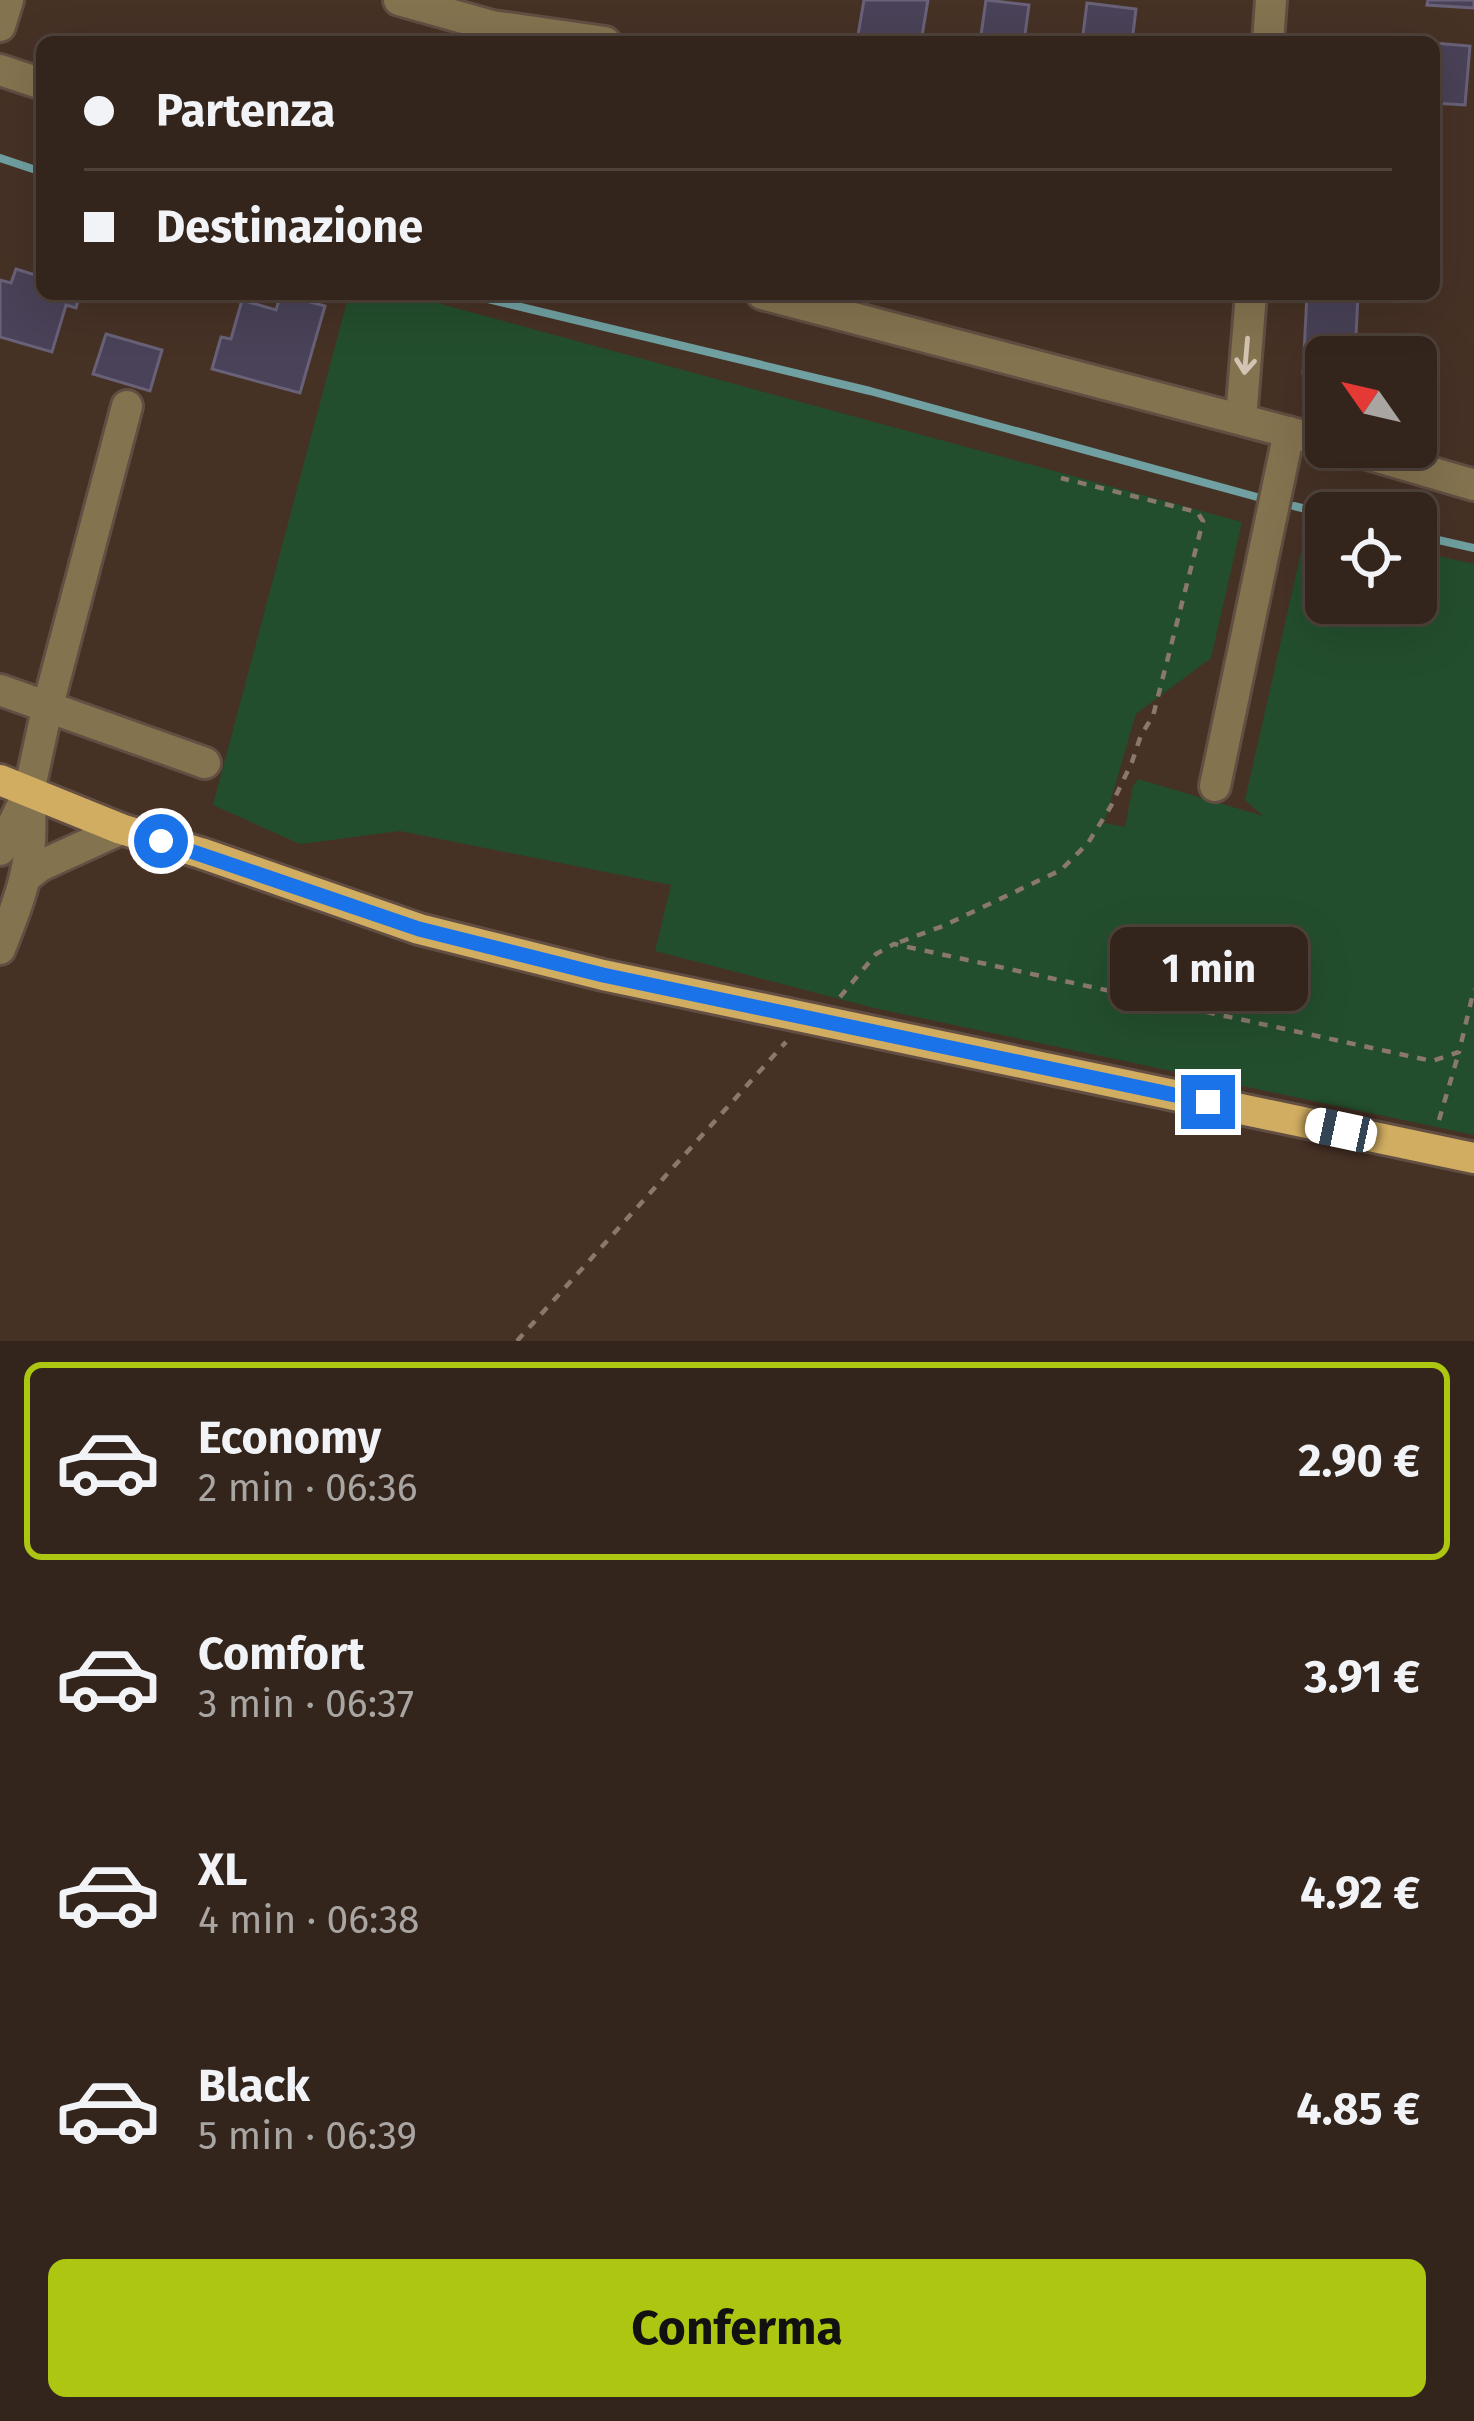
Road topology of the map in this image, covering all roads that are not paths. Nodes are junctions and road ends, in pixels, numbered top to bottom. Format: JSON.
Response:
{"nodes":[{"id":1,"x":8,"y":0,"type":"edge"},
{"id":2,"x":399,"y":0,"type":"edge"},
{"id":3,"x":1270,"y":0,"type":"edge"},
{"id":4,"x":493,"y":23,"type":"edge"},
{"id":5,"x":0,"y":26,"type":"edge"},
{"id":6,"x":570,"y":36,"type":"edge"},
{"id":7,"x":1268,"y":36,"type":"edge"},
{"id":8,"x":0,"y":70,"type":"edge"},
{"id":9,"x":36,"y":82,"type":"edge"},
{"id":10,"x":785,"y":300,"type":"edge"},
{"id":11,"x":1251,"y":300,"type":"edge"},
{"id":12,"x":127,"y":406,"type":"dead end"},
{"id":13,"x":1241,"y":418,"type":"junction"},
{"id":14,"x":1288,"y":432,"type":"junction"},
{"id":15,"x":1305,"y":436,"type":"edge"},
{"id":16,"x":1416,"y":468,"type":"edge"},
{"id":17,"x":1474,"y":485,"type":"edge"},
{"id":18,"x":0,"y":691,"type":"edge"},
{"id":19,"x":47,"y":709,"type":"junction"},
{"id":20,"x":205,"y":763,"type":"dead end"},
{"id":21,"x":0,"y":780,"type":"edge"},
{"id":22,"x":1216,"y":786,"type":"dead end"},
{"id":23,"x":29,"y":792,"type":"junction"},
{"id":24,"x":121,"y":830,"type":"junction"},
{"id":25,"x":0,"y":850,"type":"edge"},
{"id":26,"x":27,"y":876,"type":"junction"},
{"id":27,"x":0,"y":949,"type":"edge"},
{"id":28,"x":1474,"y":1158,"type":"edge"}],
"edges":[{"from":1,"to":5,"type":"street"},
{"from":2,"to":4,"type":"street"},
{"from":3,"to":7,"type":"street"},
{"from":4,"to":6,"type":"street"},
{"from":8,"to":9,"type":"street"},
{"from":10,"to":13,"type":"street"},
{"from":11,"to":13,"type":"street","one_way":true},
{"from":12,"to":19,"type":"street"},
{"from":13,"to":14,"type":"street"},
{"from":14,"to":15,"type":"street"},
{"from":14,"to":22,"type":"street"},
{"from":16,"to":17,"type":"street"},
{"from":18,"to":19,"type":"street"},
{"from":19,"to":20,"type":"street"},
{"from":19,"to":23,"type":"street"},
{"from":21,"to":23,"type":"main road"},
{"from":23,"to":24,"type":"main road"},
{"from":23,"to":25,"type":"street"},
{"from":23,"to":26,"type":"street"},
{"from":24,"to":26,"type":"street"},
{"from":24,"to":28,"type":"main road"},
{"from":26,"to":27,"type":"street"}]}
